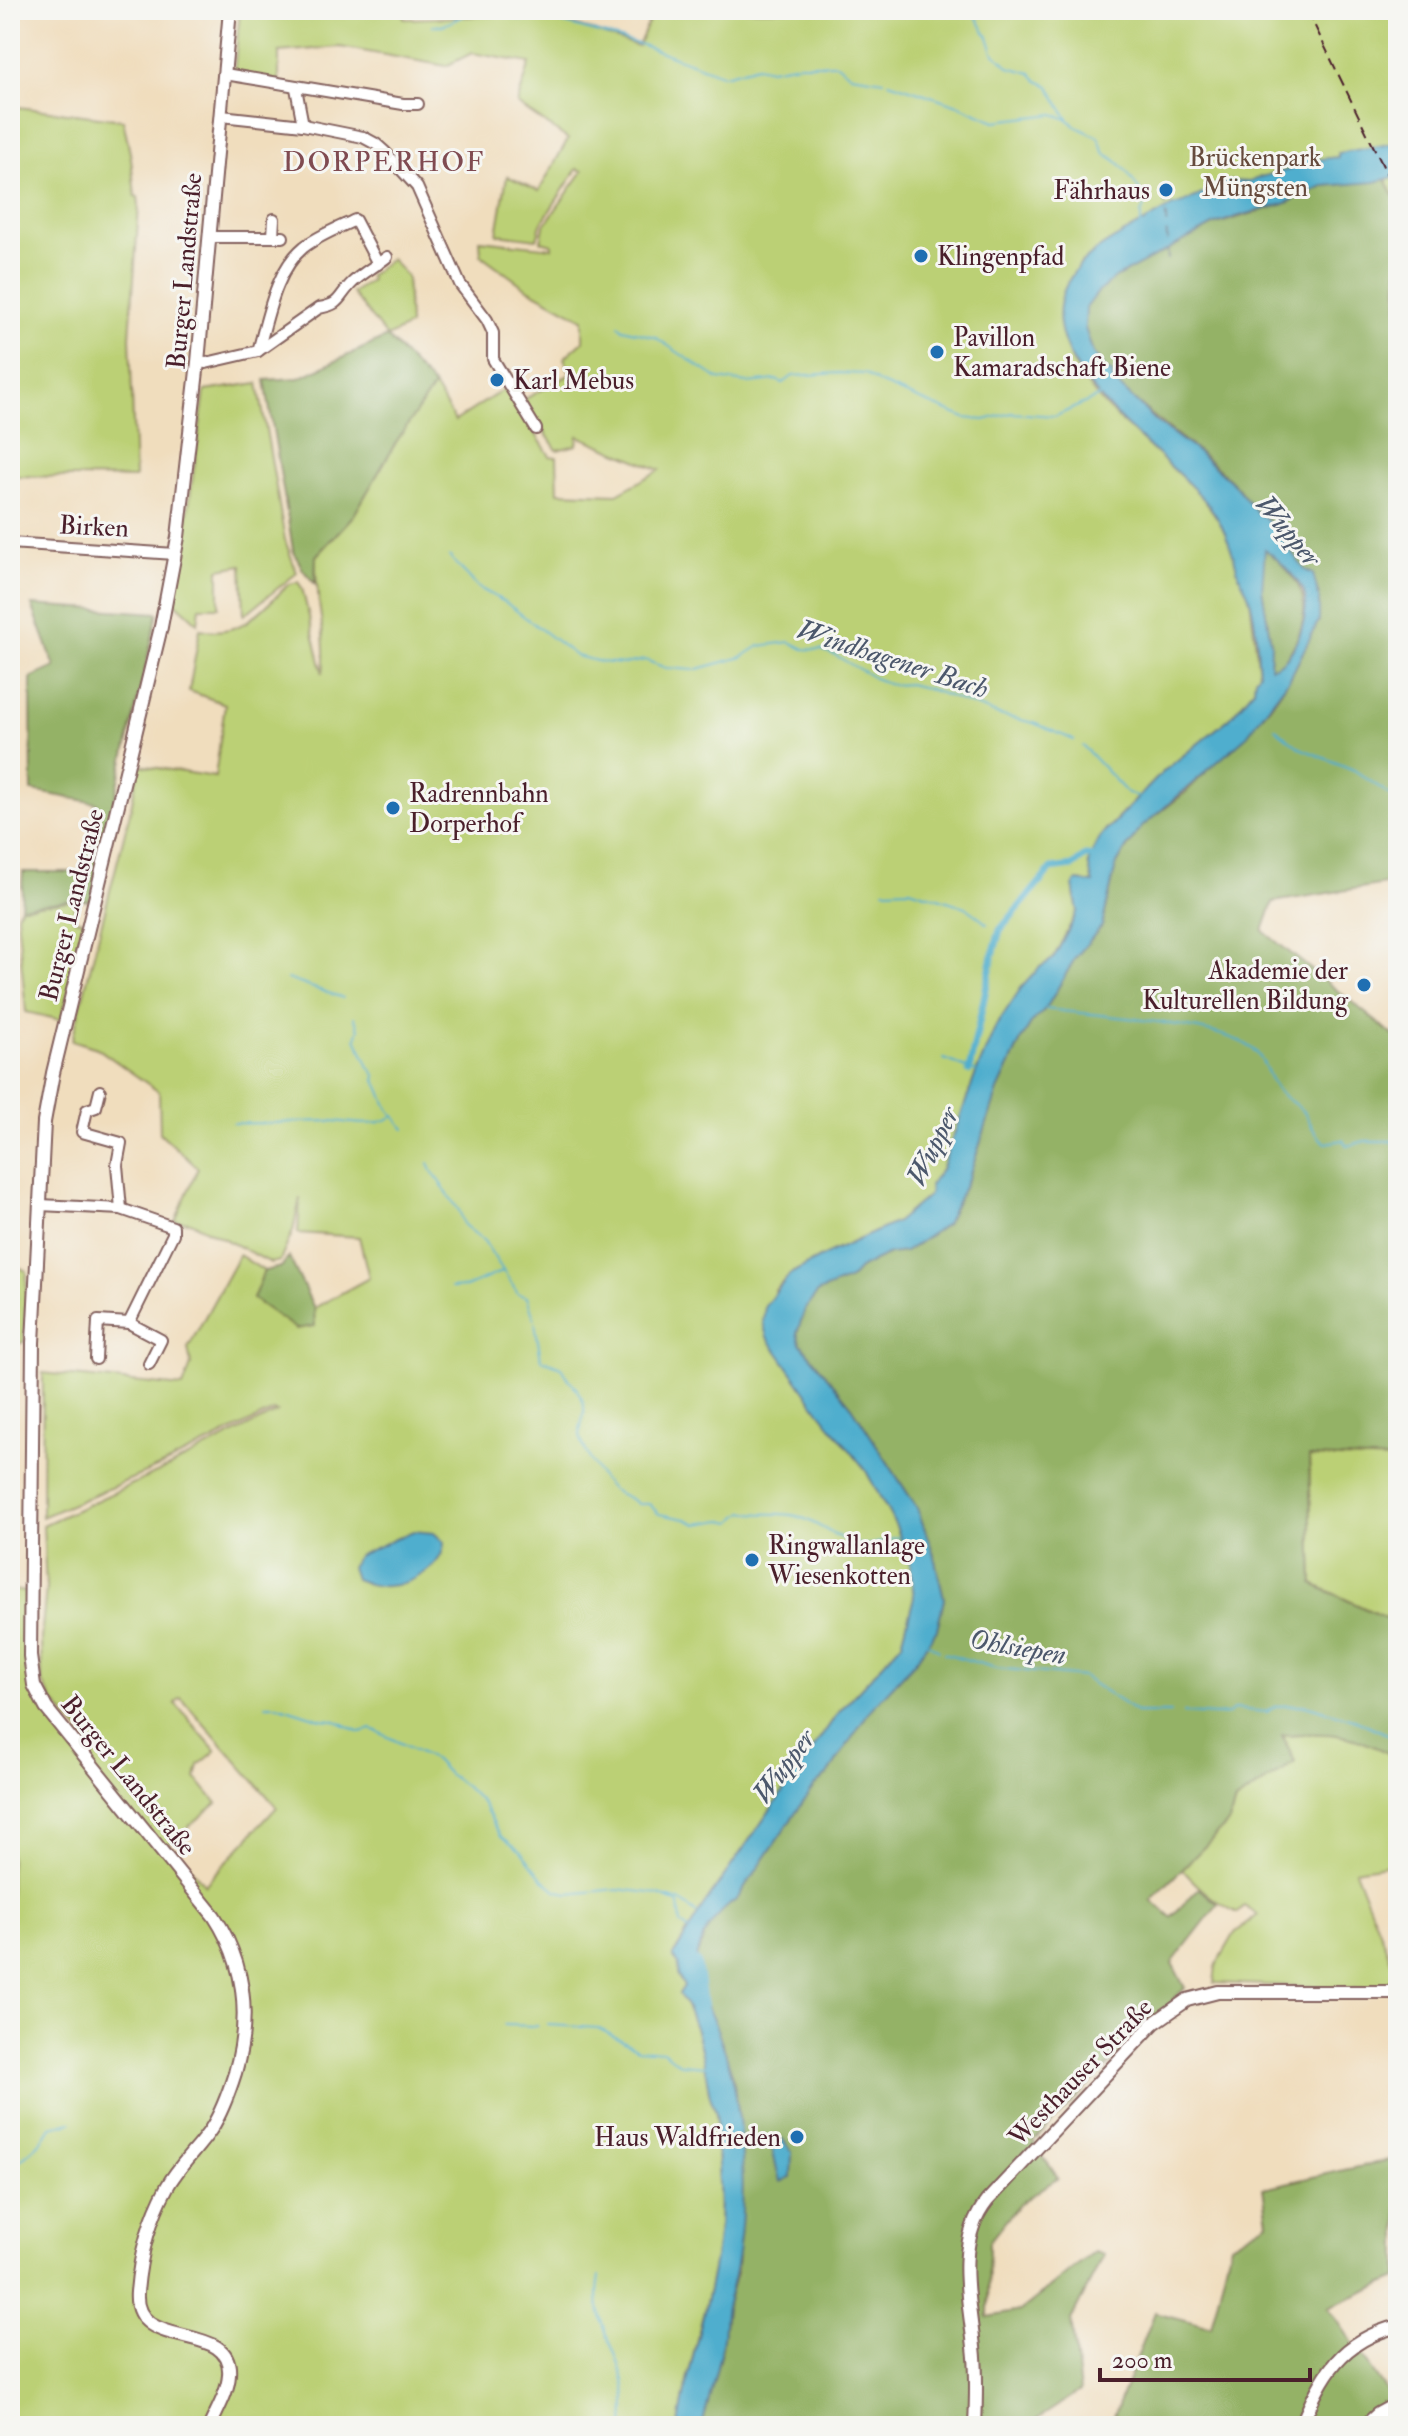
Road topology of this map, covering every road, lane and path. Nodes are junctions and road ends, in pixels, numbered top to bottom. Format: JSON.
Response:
{"nodes":[{"id":1,"x":230,"y":10,"type":"edge"},
{"id":2,"x":225,"y":74,"type":"junction"},
{"id":3,"x":296,"y":88,"type":"junction"},
{"id":4,"x":418,"y":104,"type":"dead end"},
{"id":5,"x":221,"y":116,"type":"junction"},
{"id":6,"x":303,"y":125,"type":"junction"},
{"id":7,"x":274,"y":219,"type":"dead end"},
{"id":8,"x":209,"y":237,"type":"junction"},
{"id":9,"x":258,"y":351,"type":"junction"},
{"id":10,"x":198,"y":362,"type":"junction"},
{"id":11,"x":536,"y":429,"type":"dead end"},
{"id":12,"x":10,"y":543,"type":"edge"},
{"id":13,"x":175,"y":554,"type":"junction"},
{"id":14,"x":100,"y":1091,"type":"dead end"},
{"id":15,"x":40,"y":1205,"type":"junction"},
{"id":16,"x":121,"y":1209,"type":"junction"},
{"id":17,"x":129,"y":1323,"type":"junction"},
{"id":18,"x":96,"y":1359,"type":"dead end"},
{"id":19,"x":149,"y":1364,"type":"dead end"},
{"id":20,"x":1398,"y":1992,"type":"edge"},
{"id":21,"x":1398,"y":2326,"type":"edge"},
{"id":22,"x":1398,"y":2403,"type":"edge"},
{"id":23,"x":210,"y":2426,"type":"edge"},
{"id":24,"x":975,"y":2426,"type":"edge"},
{"id":25,"x":1301,"y":2426,"type":"edge"},
{"id":26,"x":1365,"y":2426,"type":"edge"}],
"edges":[{"from":1,"to":2,"type":"main road","name":"Burger Landstraße"},
{"from":2,"to":3,"type":"street"},
{"from":2,"to":5,"type":"main road","name":"Burger Landstraße"},
{"from":3,"to":4,"type":"street"},
{"from":3,"to":6,"type":"street"},
{"from":5,"to":6,"type":"street"},
{"from":5,"to":8,"type":"main road","name":"Burger Landstraße"},
{"from":6,"to":11,"type":"street"},
{"from":7,"to":8,"type":"street"},
{"from":8,"to":10,"type":"main road","name":"Burger Landstraße"},
{"from":9,"to":9,"type":"street"},
{"from":9,"to":10,"type":"street"},
{"from":10,"to":13,"type":"main road","name":"Burger Landstraße"},
{"from":12,"to":13,"type":"street","name":"Birken"},
{"from":13,"to":15,"type":"main road","name":"Burger Landstraße"},
{"from":14,"to":16,"type":"street"},
{"from":15,"to":16,"type":"street"},
{"from":15,"to":23,"type":"main road","name":"Burger Landstraße"},
{"from":16,"to":17,"type":"street"},
{"from":17,"to":18,"type":"street"},
{"from":17,"to":19,"type":"street"},
{"from":20,"to":24,"type":"main road","name":"Westhauser Straße"},
{"from":21,"to":25,"type":"main road"},
{"from":22,"to":26,"type":"main road"}]}
